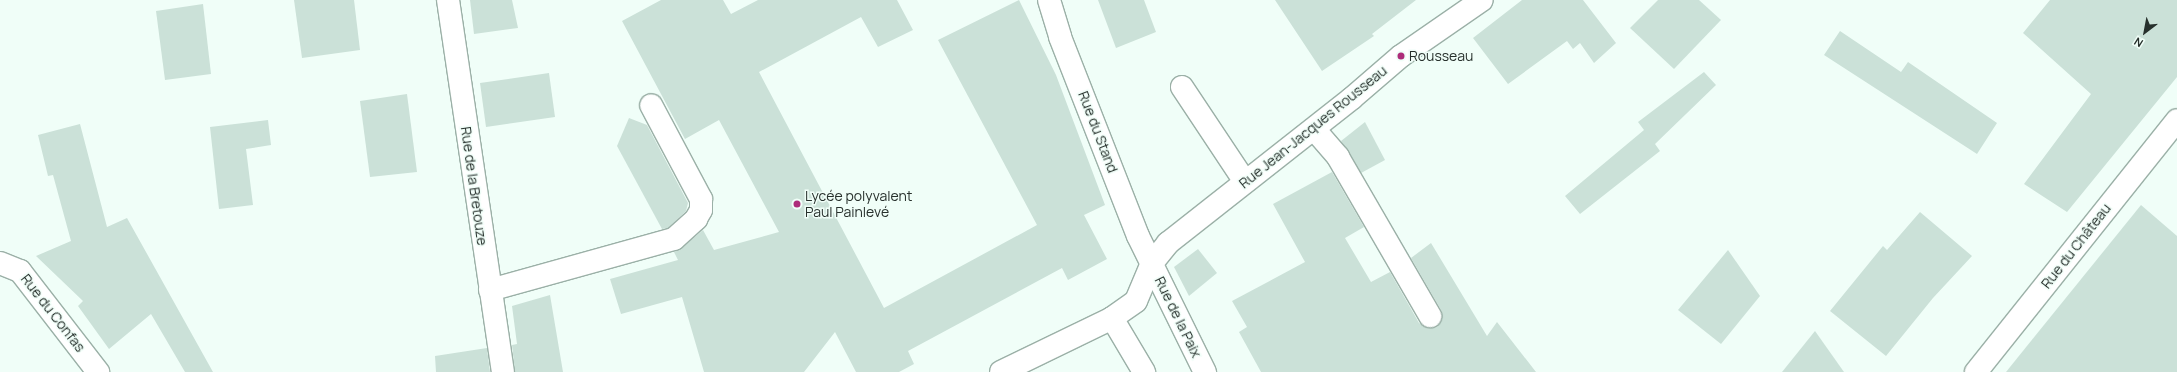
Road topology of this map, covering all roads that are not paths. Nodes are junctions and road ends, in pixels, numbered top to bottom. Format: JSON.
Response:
{"nodes":[{"id":1,"x":448,"y":0,"type":"edge"},
{"id":2,"x":1049,"y":0,"type":"edge"},
{"id":3,"x":1471,"y":3,"type":"edge"},
{"id":4,"x":1182,"y":87,"type":"dead end"},
{"id":5,"x":651,"y":105,"type":"dead end"},
{"id":6,"x":2177,"y":120,"type":"edge"},
{"id":7,"x":1314,"y":129,"type":"junction"},
{"id":8,"x":1245,"y":182,"type":"junction"},
{"id":9,"x":0,"y":263,"type":"edge"},
{"id":10,"x":1152,"y":263,"type":"junction"},
{"id":11,"x":490,"y":290,"type":"junction"},
{"id":12,"x":1430,"y":316,"type":"dead end"},
{"id":13,"x":1112,"y":318,"type":"junction"},
{"id":14,"x":98,"y":372,"type":"edge"},
{"id":15,"x":503,"y":372,"type":"edge"},
{"id":16,"x":1001,"y":372,"type":"edge"},
{"id":17,"x":1144,"y":372,"type":"edge"},
{"id":18,"x":1205,"y":372,"type":"edge"},
{"id":19,"x":1976,"y":372,"type":"edge"}],
"edges":[{"from":1,"to":11,"type":"street","name":"Rue de la Bretouze"},
{"from":2,"to":10,"type":"street","name":"Rue du Stand"},
{"from":3,"to":7,"type":"street","name":"Rue Jean-Jacques Rousseau"},
{"from":4,"to":8,"type":"street"},
{"from":5,"to":11,"type":"street"},
{"from":6,"to":19,"type":"street","name":"Rue du Château"},
{"from":7,"to":8,"type":"street","name":"Rue Jean-Jacques Rousseau"},
{"from":7,"to":12,"type":"street"},
{"from":8,"to":10,"type":"street","name":"Rue Jean-Jacques Rousseau"},
{"from":9,"to":14,"type":"street","name":"Rue du Confas"},
{"from":10,"to":13,"type":"street","name":"Rue Jean-Jacques Rousseau"},
{"from":10,"to":18,"type":"street","name":"Rue de la Paix"},
{"from":11,"to":15,"type":"street","name":"Rue de la Bretouze"},
{"from":13,"to":16,"type":"street","name":"Rue Jean-Jacques Rousseau"},
{"from":13,"to":17,"type":"street"}]}
